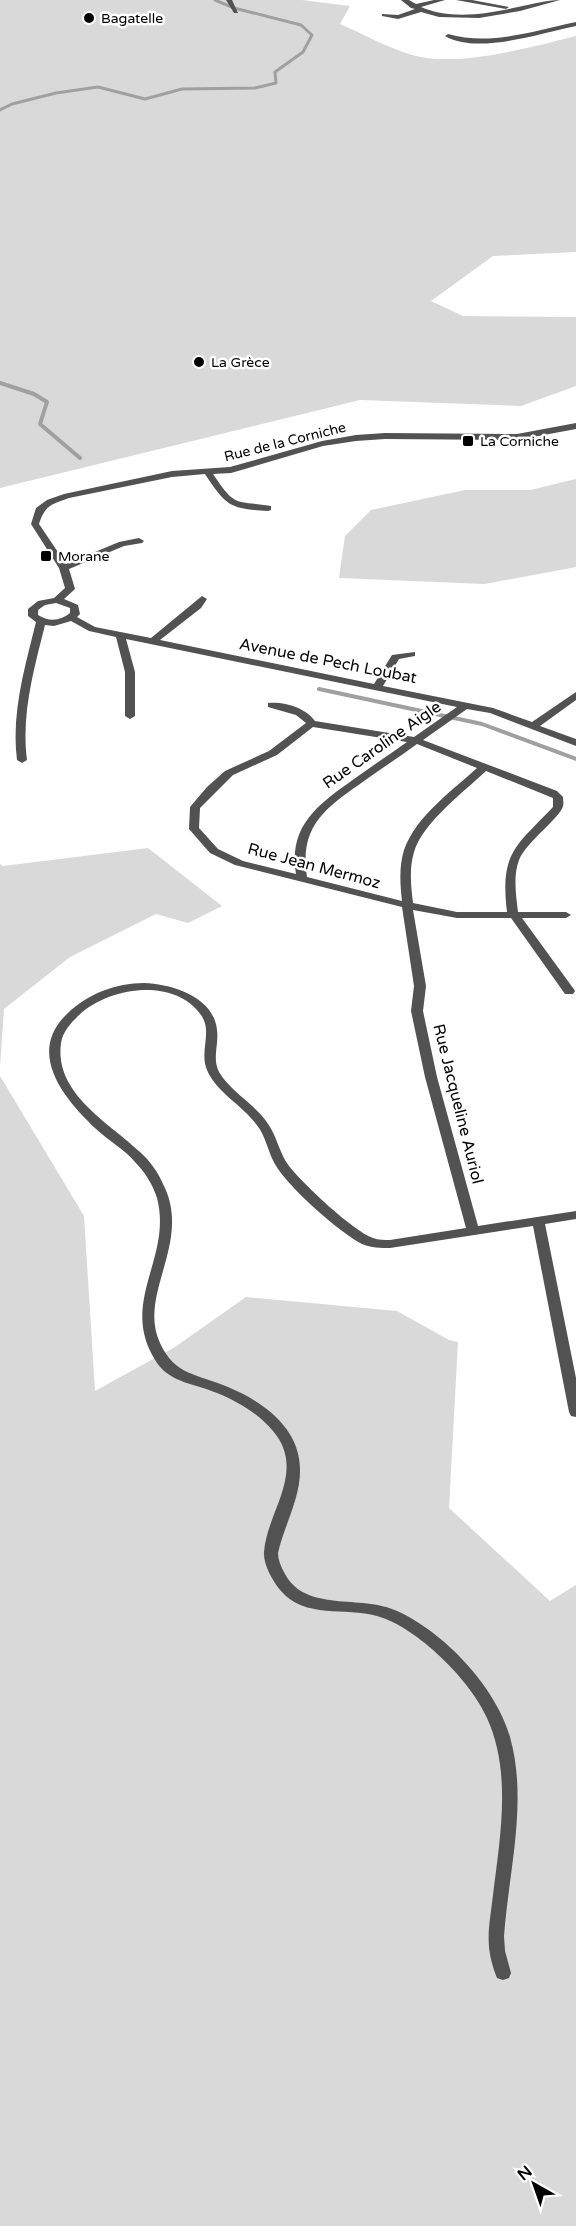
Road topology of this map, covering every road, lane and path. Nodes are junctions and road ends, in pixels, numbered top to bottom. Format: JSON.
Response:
{"nodes":[{"id":1,"x":404,"y":0,"type":"edge"},
{"id":2,"x":442,"y":0,"type":"edge"},
{"id":3,"x":459,"y":0,"type":"edge"},
{"id":4,"x":552,"y":0,"type":"edge"},
{"id":5,"x":230,"y":2,"type":"edge"},
{"id":6,"x":416,"y":8,"type":"junction"},
{"id":7,"x":516,"y":9,"type":"junction"},
{"id":8,"x":236,"y":12,"type":"dead end"},
{"id":9,"x":384,"y":15,"type":"dead end"},
{"id":10,"x":576,"y":24,"type":"edge"},
{"id":11,"x":448,"y":36,"type":"dead end"},
{"id":12,"x":576,"y":426,"type":"edge"},
{"id":13,"x":208,"y":473,"type":"junction"},
{"id":14,"x":268,"y":508,"type":"dead end"},
{"id":15,"x":139,"y":541,"type":"dead end"},
{"id":16,"x":64,"y":568,"type":"junction"},
{"id":17,"x":202,"y":599,"type":"dead end"},
{"id":18,"x":57,"y":600,"type":"junction"},
{"id":19,"x":72,"y":618,"type":"junction"},
{"id":20,"x":41,"y":621,"type":"junction"},
{"id":21,"x":120,"y":635,"type":"junction"},
{"id":22,"x":153,"y":641,"type":"junction"},
{"id":23,"x":412,"y":654,"type":"dead end"},
{"id":24,"x":378,"y":686,"type":"junction"},
{"id":25,"x":576,"y":695,"type":"edge"},
{"id":26,"x":272,"y":705,"type":"dead end"},
{"id":27,"x":466,"y":705,"type":"junction"},
{"id":28,"x":130,"y":716,"type":"dead end"},
{"id":29,"x":311,"y":724,"type":"junction"},
{"id":30,"x":533,"y":726,"type":"junction"},
{"id":31,"x":415,"y":740,"type":"junction"},
{"id":32,"x":576,"y":743,"type":"edge"},
{"id":33,"x":22,"y":760,"type":"dead end"},
{"id":34,"x":485,"y":766,"type":"junction"},
{"id":35,"x":302,"y":879,"type":"junction"},
{"id":36,"x":406,"y":906,"type":"junction"},
{"id":37,"x":513,"y":914,"type":"junction"},
{"id":38,"x":566,"y":915,"type":"dead end"},
{"id":39,"x":569,"y":991,"type":"dead end"},
{"id":40,"x":576,"y":1215,"type":"edge"},
{"id":41,"x":538,"y":1220,"type":"junction"},
{"id":42,"x":473,"y":1230,"type":"junction"},
{"id":43,"x":576,"y":1413,"type":"edge"},
{"id":44,"x":503,"y":1973,"type":"dead end"}],
"edges":[{"from":1,"to":6,"type":"street"},
{"from":2,"to":6,"type":"street"},
{"from":3,"to":7,"type":"street"},
{"from":4,"to":7,"type":"street"},
{"from":5,"to":8,"type":"street"},
{"from":6,"to":7,"type":"street"},
{"from":6,"to":9,"type":"street"},
{"from":10,"to":11,"type":"street"},
{"from":12,"to":13,"type":"street","name":"Rue de la Corniche"},
{"from":13,"to":14,"type":"street"},
{"from":13,"to":16,"type":"street","name":"Rue de la Corniche"},
{"from":15,"to":16,"type":"street"},
{"from":16,"to":18,"type":"street"},
{"from":17,"to":22,"type":"street"},
{"from":18,"to":19,"type":"street"},
{"from":18,"to":20,"type":"street"},
{"from":19,"to":20,"type":"street"},
{"from":19,"to":21,"type":"street","name":"Avenue de Pech Loubat"},
{"from":20,"to":33,"type":"street"},
{"from":21,"to":22,"type":"street","name":"Avenue de Pech Loubat"},
{"from":21,"to":28,"type":"street"},
{"from":22,"to":24,"type":"street","name":"Avenue de Pech Loubat"},
{"from":23,"to":24,"type":"street"},
{"from":24,"to":27,"type":"street","name":"Avenue de Pech Loubat"},
{"from":25,"to":30,"type":"street"},
{"from":26,"to":29,"type":"street"},
{"from":27,"to":30,"type":"street","name":"Avenue de Pech Loubat"},
{"from":27,"to":31,"type":"street","name":"Rue Caroline Aigle"},
{"from":29,"to":31,"type":"street"},
{"from":29,"to":35,"type":"street","name":"Rue Jean Mermoz"},
{"from":30,"to":32,"type":"street","name":"Avenue de Pech Loubat"},
{"from":31,"to":34,"type":"street"},
{"from":31,"to":35,"type":"street","name":"Rue Caroline Aigle"},
{"from":34,"to":36,"type":"street","name":"Rue Jacqueline Auriol"},
{"from":34,"to":37,"type":"street"},
{"from":35,"to":36,"type":"street","name":"Rue Jean Mermoz"},
{"from":36,"to":37,"type":"street","name":"Rue Jean Mermoz"},
{"from":36,"to":42,"type":"street","name":"Rue Jacqueline Auriol"},
{"from":37,"to":38,"type":"street","name":"Rue Jean Mermoz"},
{"from":37,"to":39,"type":"street"},
{"from":40,"to":41,"type":"street"},
{"from":41,"to":42,"type":"street"},
{"from":41,"to":43,"type":"street"},
{"from":42,"to":44,"type":"street"}]}
